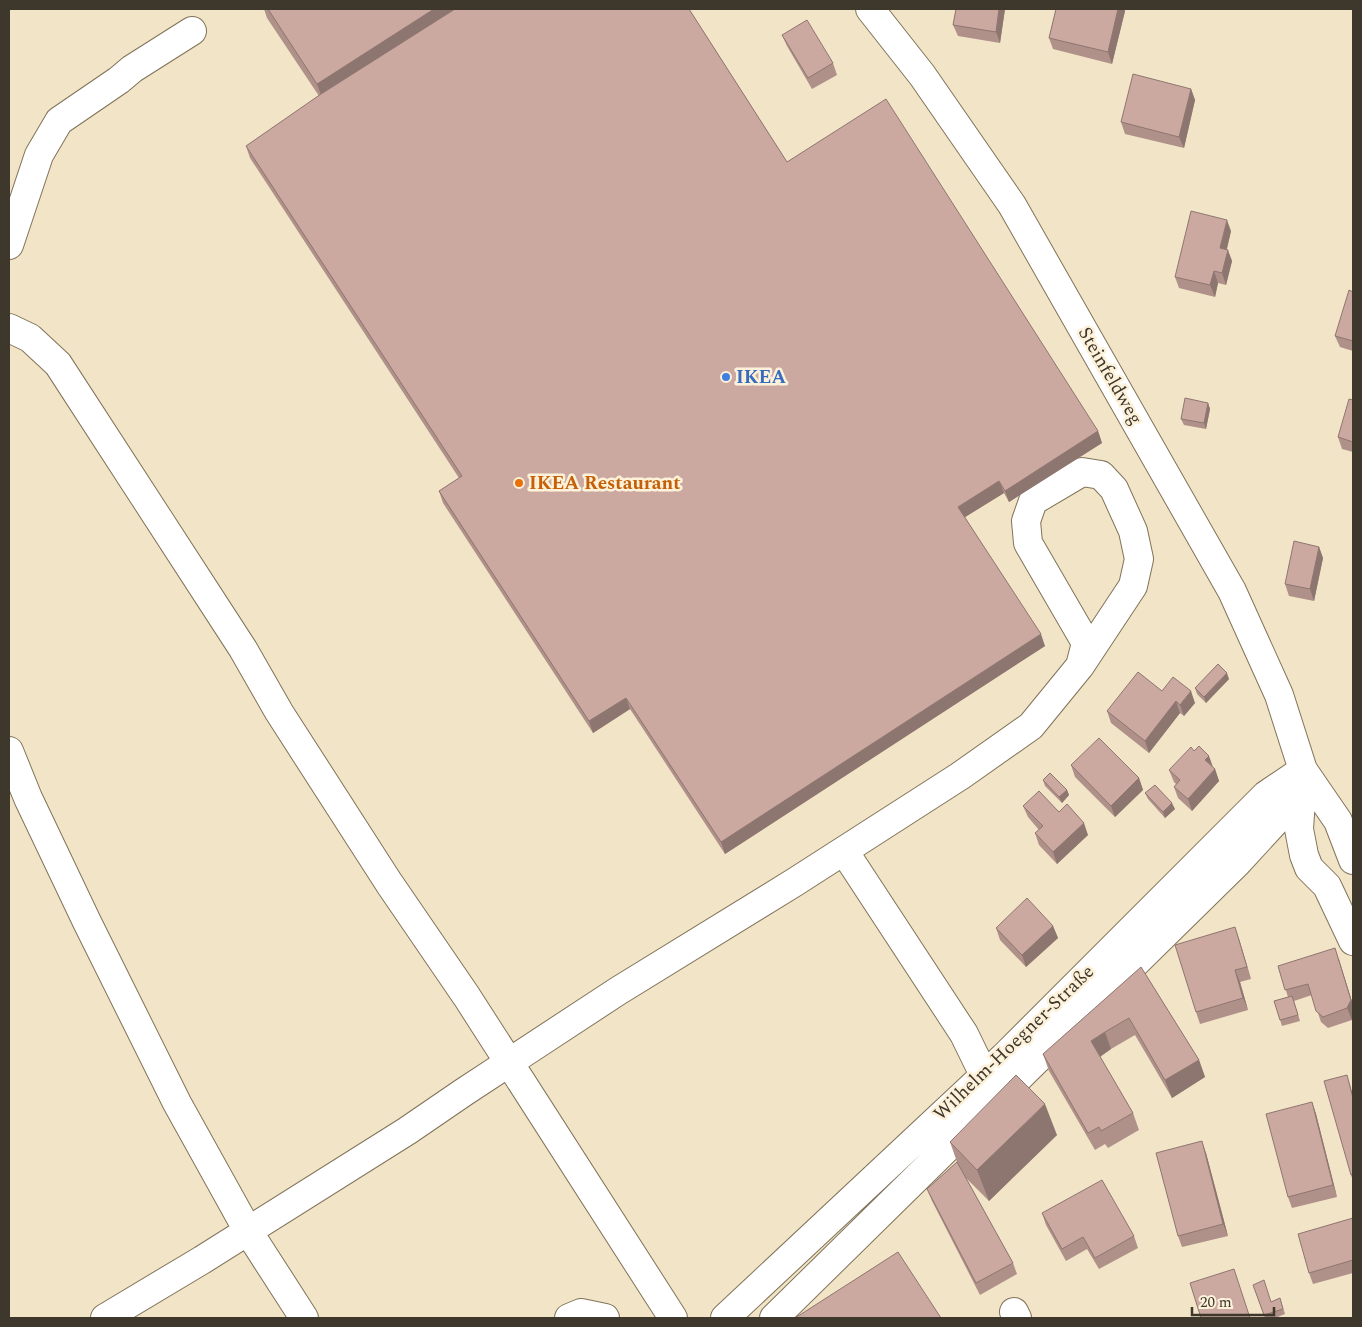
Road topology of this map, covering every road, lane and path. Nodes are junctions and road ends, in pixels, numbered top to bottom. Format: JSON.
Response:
{"nodes":[{"id":1,"x":870,"y":9,"type":"edge"},
{"id":2,"x":192,"y":31,"type":"dead end"},
{"id":3,"x":9,"y":245,"type":"edge"},
{"id":4,"x":9,"y":328,"type":"edge"},
{"id":5,"x":1080,"y":666,"type":"junction"},
{"id":6,"x":9,"y":751,"type":"edge"},
{"id":7,"x":1303,"y":770,"type":"junction"},
{"id":8,"x":844,"y":851,"type":"junction"},
{"id":9,"x":1353,"y":860,"type":"edge"},
{"id":10,"x":1353,"y":941,"type":"edge"},
{"id":11,"x":1004,"y":1056,"type":"junction"},
{"id":12,"x":509,"y":1062,"type":"junction"},
{"id":13,"x":984,"y":1074,"type":"junction"},
{"id":14,"x":1018,"y":1080,"type":"junction"},
{"id":15,"x":248,"y":1231,"type":"junction"},
{"id":16,"x":105,"y":1318,"type":"edge"},
{"id":17,"x":304,"y":1318,"type":"edge"},
{"id":18,"x":569,"y":1318,"type":"edge"},
{"id":19,"x":605,"y":1318,"type":"edge"},
{"id":20,"x":673,"y":1318,"type":"edge"},
{"id":21,"x":725,"y":1318,"type":"edge"},
{"id":22,"x":774,"y":1318,"type":"edge"}],
"edges":[{"from":1,"to":7,"type":"street","name":"Steinfeldweg"},
{"from":2,"to":3,"type":"street"},
{"from":4,"to":12,"type":"street"},
{"from":5,"to":5,"type":"street"},
{"from":5,"to":8,"type":"street"},
{"from":6,"to":15,"type":"street"},
{"from":7,"to":9,"type":"street","name":"Steinfeldweg"},
{"from":7,"to":10,"type":"street","name":"Steinfeldweg"},
{"from":7,"to":11,"type":"street","name":"Wilhelm-Hoegner-Straße"},
{"from":7,"to":14,"type":"street"},
{"from":8,"to":12,"type":"street"},
{"from":8,"to":13,"type":"street"},
{"from":11,"to":13,"type":"street","name":"Wilhelm-Hoegner-Straße"},
{"from":11,"to":14,"type":"street"},
{"from":12,"to":15,"type":"street"},
{"from":12,"to":20,"type":"street"},
{"from":13,"to":21,"type":"street","name":"Wilhelm-Hoegner-Straße"},
{"from":14,"to":22,"type":"street"},
{"from":15,"to":16,"type":"street"},
{"from":15,"to":17,"type":"street"},
{"from":18,"to":19,"type":"street"}]}
